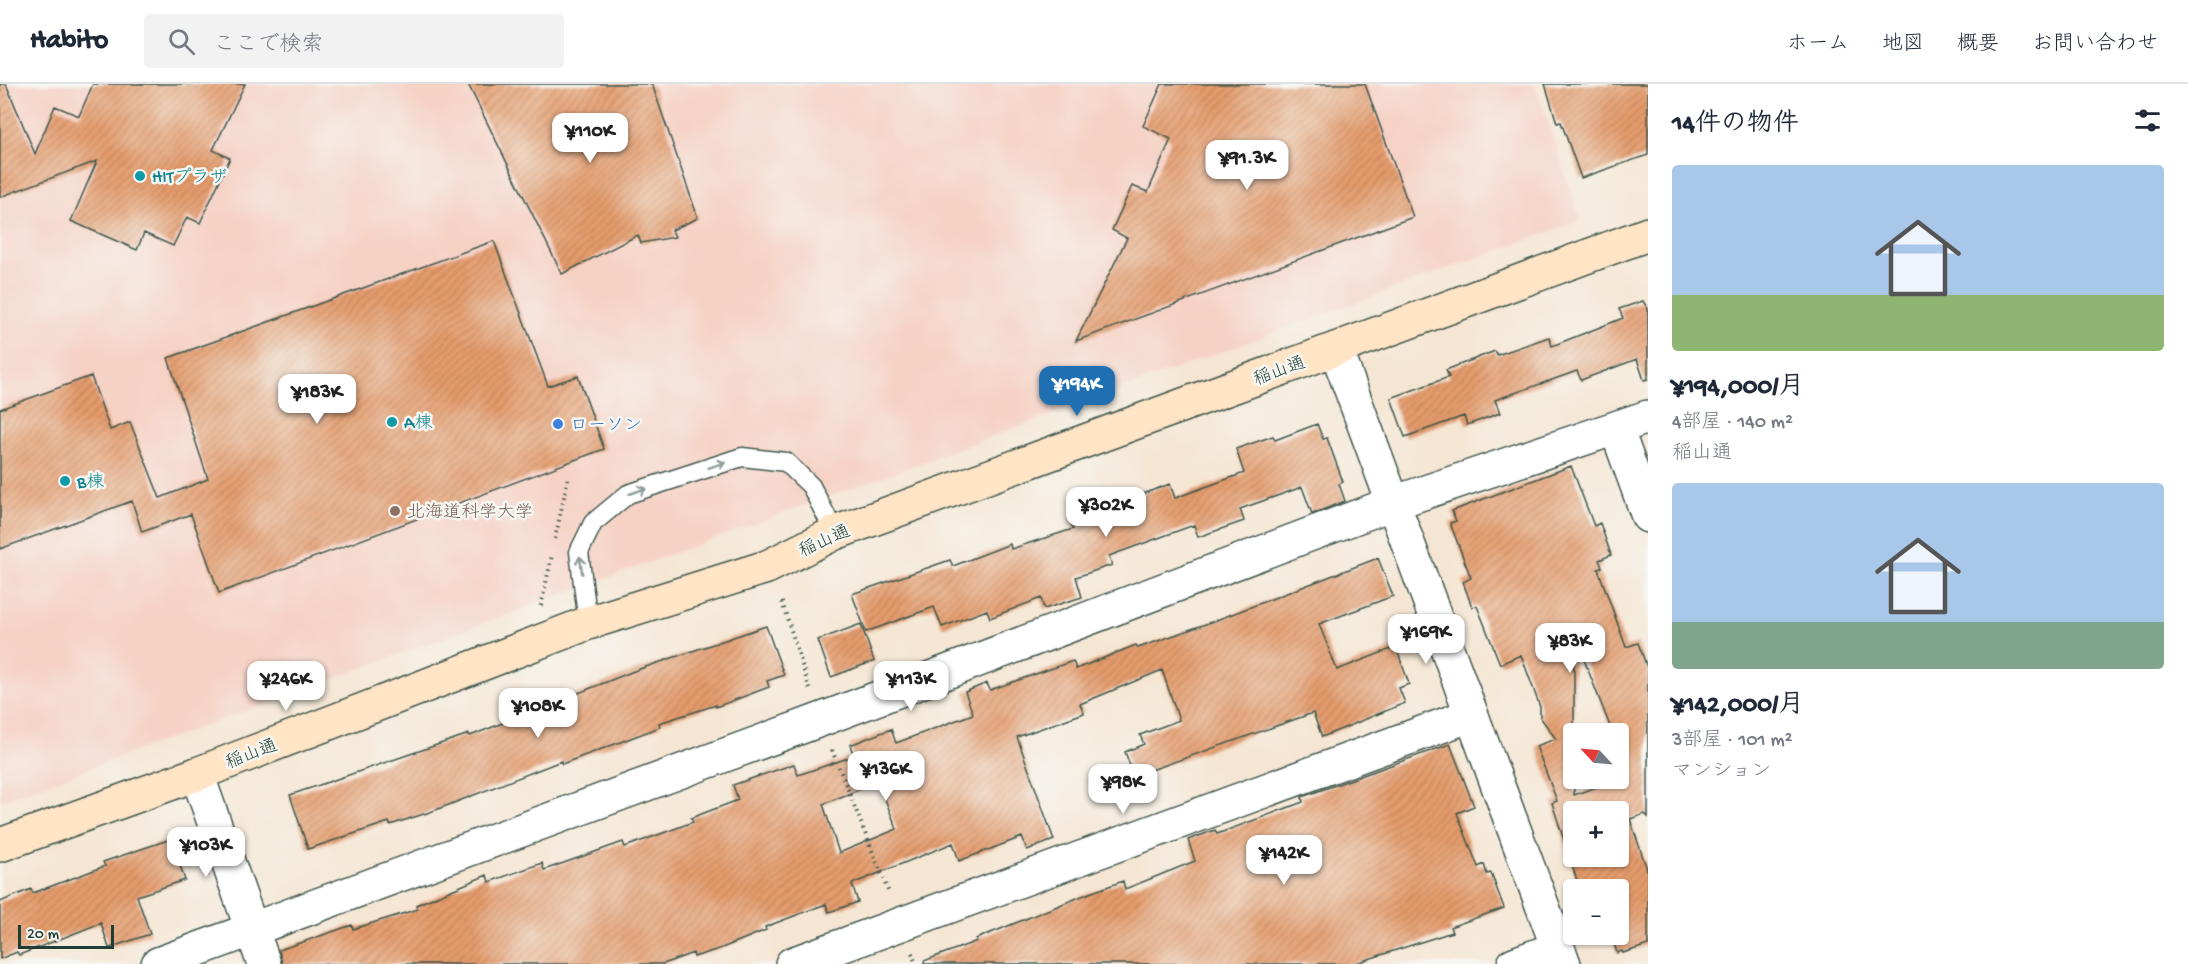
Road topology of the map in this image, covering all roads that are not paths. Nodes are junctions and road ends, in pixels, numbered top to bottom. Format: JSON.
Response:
{"nodes":[{"id":1,"x":1648,"y":234,"type":"edge"},
{"id":2,"x":1336,"y":348,"type":"junction"},
{"id":3,"x":1648,"y":417,"type":"edge"},
{"id":4,"x":1616,"y":428,"type":"junction"},
{"id":5,"x":1393,"y":503,"type":"junction"},
{"id":6,"x":1648,"y":516,"type":"edge"},
{"id":7,"x":835,"y":533,"type":"junction"},
{"id":8,"x":588,"y":623,"type":"junction"},
{"id":9,"x":1471,"y":715,"type":"junction"},
{"id":10,"x":196,"y":774,"type":"junction"},
{"id":11,"x":0,"y":845,"type":"edge"},
{"id":12,"x":251,"y":930,"type":"junction"},
{"id":13,"x":1561,"y":956,"type":"edge"},
{"id":14,"x":158,"y":964,"type":"edge"},
{"id":15,"x":264,"y":964,"type":"edge"},
{"id":16,"x":792,"y":964,"type":"edge"},
{"id":17,"x":1514,"y":964,"type":"edge"}],
"edges":[{"from":1,"to":2,"type":"street","name":"稲山通"},
{"from":2,"to":5,"type":"street"},
{"from":2,"to":7,"type":"street","name":"稲山通"},
{"from":3,"to":4,"type":"street"},
{"from":4,"to":5,"type":"street"},
{"from":4,"to":6,"type":"street"},
{"from":5,"to":9,"type":"street"},
{"from":5,"to":12,"type":"street"},
{"from":7,"to":8,"type":"street","name":"稲山通"},
{"from":8,"to":7,"type":"lane","one_way":true},
{"from":8,"to":10,"type":"street","name":"稲山通"},
{"from":9,"to":13,"type":"street"},
{"from":9,"to":16,"type":"street"},
{"from":10,"to":11,"type":"street","name":"稲山通"},
{"from":10,"to":12,"type":"street"},
{"from":12,"to":14,"type":"street"},
{"from":12,"to":15,"type":"street"},
{"from":13,"to":17,"type":"street"}]}
